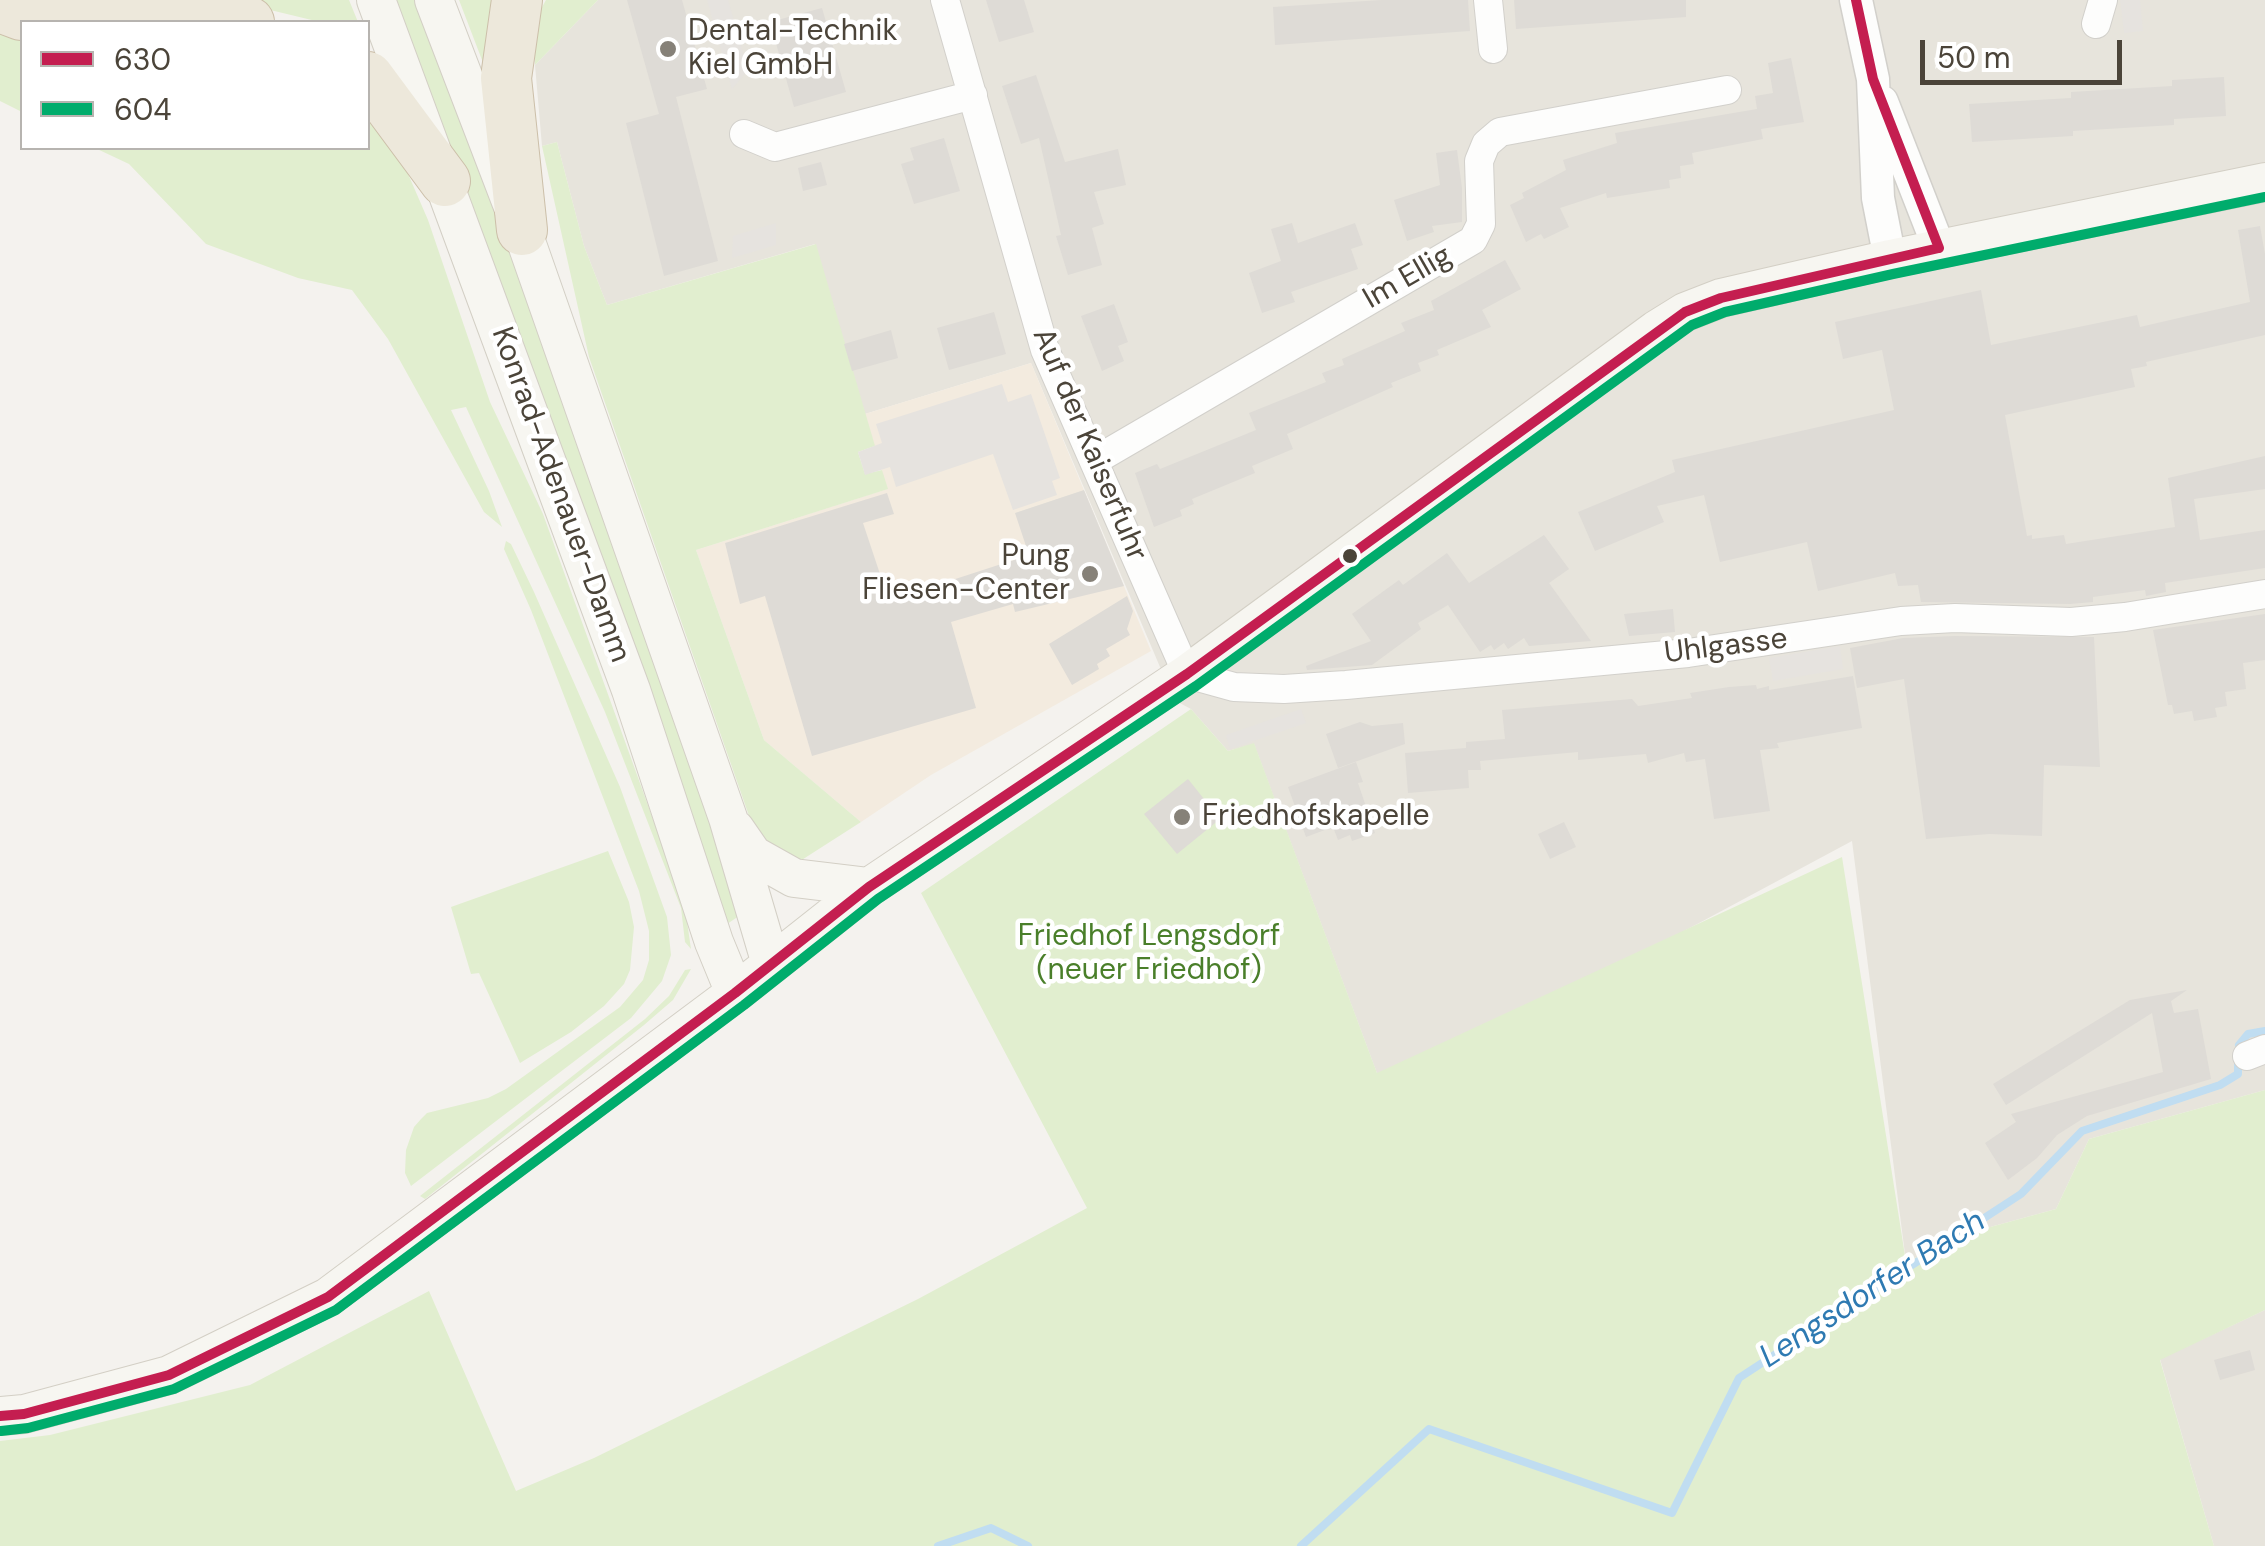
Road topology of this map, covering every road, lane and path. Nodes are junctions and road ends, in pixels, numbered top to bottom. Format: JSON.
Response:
{"nodes":[{"id":1,"x":376,"y":0,"type":"edge"},
{"id":2,"x":434,"y":0,"type":"edge"},
{"id":3,"x":517,"y":0,"type":"edge"},
{"id":4,"x":946,"y":0,"type":"edge"},
{"id":5,"x":1488,"y":0,"type":"edge"},
{"id":6,"x":1856,"y":0,"type":"edge"},
{"id":7,"x":0,"y":7,"type":"edge"},
{"id":8,"x":70,"y":20,"type":"edge"},
{"id":9,"x":1492,"y":49,"type":"dead end"},
{"id":10,"x":370,"y":79,"type":"edge"},
{"id":11,"x":1873,"y":79,"type":"junction"},
{"id":12,"x":1727,"y":90,"type":"dead end"},
{"id":13,"x":973,"y":96,"type":"junction"},
{"id":14,"x":744,"y":134,"type":"dead end"},
{"id":15,"x":444,"y":182,"type":"junction"},
{"id":16,"x":2265,"y":182,"type":"edge"},
{"id":17,"x":522,"y":230,"type":"junction"},
{"id":18,"x":1939,"y":248,"type":"junction"},
{"id":19,"x":1890,"y":258,"type":"junction"},
{"id":20,"x":1094,"y":461,"type":"junction"},
{"id":21,"x":2265,"y":594,"type":"edge"},
{"id":22,"x":1187,"y":674,"type":"junction"},
{"id":23,"x":728,"y":818,"type":"junction"},
{"id":24,"x":869,"y":887,"type":"junction"},
{"id":25,"x":771,"y":964,"type":"junction"},
{"id":26,"x":735,"y":993,"type":"junction"},
{"id":27,"x":0,"y":1416,"type":"edge"}],
"edges":[{"from":1,"to":15,"type":"main road","name":"Konrad-Adenauer-Damm"},
{"from":2,"to":17,"type":"main road","name":"Konrad-Adenauer-Damm"},
{"from":3,"to":17,"type":"highway"},
{"from":4,"to":13,"type":"street","name":"Auf der Kaiserfuhr"},
{"from":5,"to":9,"type":"street"},
{"from":6,"to":11,"type":"street"},
{"from":7,"to":8,"type":"highway"},
{"from":10,"to":15,"type":"highway"},
{"from":11,"to":18,"type":"street"},
{"from":11,"to":19,"type":"street"},
{"from":12,"to":20,"type":"street","name":"Im Ellig"},
{"from":13,"to":14,"type":"street"},
{"from":13,"to":20,"type":"street","name":"Auf der Kaiserfuhr"},
{"from":15,"to":26,"type":"main road","name":"Konrad-Adenauer-Damm"},
{"from":16,"to":18,"type":"main road"},
{"from":17,"to":23,"type":"main road","name":"Konrad-Adenauer-Damm"},
{"from":18,"to":19,"type":"main road"},
{"from":19,"to":22,"type":"main road"},
{"from":20,"to":22,"type":"street","name":"Auf der Kaiserfuhr"},
{"from":21,"to":22,"type":"street","name":"Uhlgasse"},
{"from":22,"to":24,"type":"main road"},
{"from":23,"to":24,"type":"main road"},
{"from":23,"to":25,"type":"main road","name":"Konrad-Adenauer-Damm"},
{"from":24,"to":25,"type":"main road"},
{"from":25,"to":26,"type":"main road"},
{"from":26,"to":27,"type":"main road"}]}
